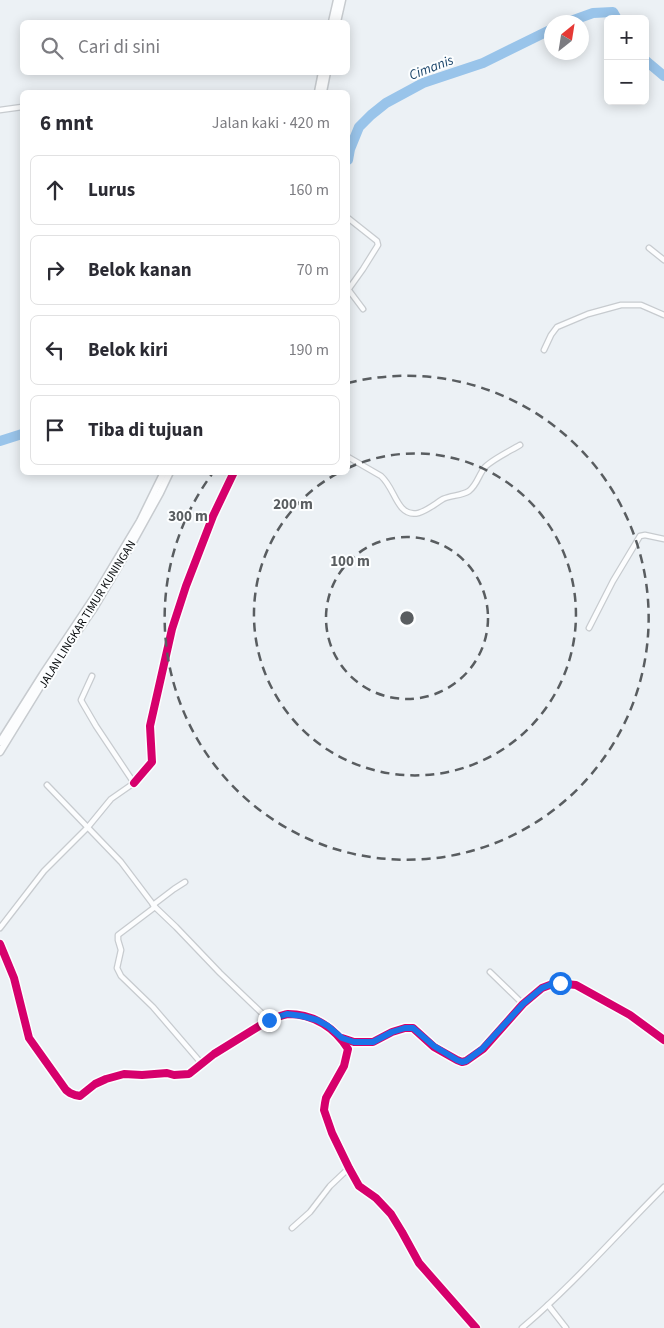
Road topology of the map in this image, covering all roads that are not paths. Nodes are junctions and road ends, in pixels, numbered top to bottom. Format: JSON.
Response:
{"nodes":[{"id":1,"x":336,"y":0,"type":"edge"},
{"id":2,"x":342,"y":0,"type":"edge"},
{"id":3,"x":332,"y":20,"type":"edge"},
{"id":4,"x":337,"y":20,"type":"edge"},
{"id":5,"x":321,"y":75,"type":"edge"},
{"id":6,"x":326,"y":75,"type":"edge"},
{"id":7,"x":318,"y":90,"type":"edge"},
{"id":8,"x":322,"y":90,"type":"edge"},
{"id":9,"x":20,"y":108,"type":"edge"},
{"id":10,"x":0,"y":110,"type":"edge"},
{"id":11,"x":350,"y":220,"type":"edge"},
{"id":12,"x":649,"y":248,"type":"dead end"},
{"id":13,"x":664,"y":260,"type":"edge"},
{"id":14,"x":350,"y":286,"type":"edge"},
{"id":15,"x":350,"y":292,"type":"edge"},
{"id":16,"x":363,"y":309,"type":"dead end"},
{"id":17,"x":664,"y":315,"type":"edge"},
{"id":18,"x":544,"y":350,"type":"dead end"},
{"id":19,"x":520,"y":445,"type":"dead end"},
{"id":20,"x":350,"y":458,"type":"edge"},
{"id":21,"x":162,"y":475,"type":"edge"},
{"id":22,"x":169,"y":475,"type":"edge"},
{"id":23,"x":233,"y":475,"type":"edge"},
{"id":24,"x":664,"y":539,"type":"edge"},
{"id":25,"x":589,"y":628,"type":"dead end"},
{"id":26,"x":92,"y":676,"type":"dead end"},
{"id":27,"x":0,"y":742,"type":"edge"},
{"id":28,"x":0,"y":752,"type":"edge"},
{"id":29,"x":134,"y":783,"type":"junction"},
{"id":30,"x":47,"y":785,"type":"dead end"},
{"id":31,"x":88,"y":827,"type":"junction"},
{"id":32,"x":185,"y":882,"type":"dead end"},
{"id":33,"x":154,"y":906,"type":"junction"},
{"id":34,"x":0,"y":928,"type":"edge"},
{"id":35,"x":0,"y":944,"type":"edge"},
{"id":36,"x":490,"y":972,"type":"dead end"},
{"id":37,"x":523,"y":1004,"type":"junction"},
{"id":38,"x":269,"y":1020,"type":"junction"},
{"id":39,"x":342,"y":1038,"type":"junction"},
{"id":40,"x":664,"y":1040,"type":"edge"},
{"id":41,"x":202,"y":1064,"type":"junction"},
{"id":42,"x":349,"y":1168,"type":"junction"},
{"id":43,"x":664,"y":1187,"type":"edge"},
{"id":44,"x":292,"y":1228,"type":"dead end"},
{"id":45,"x":548,"y":1305,"type":"junction"},
{"id":46,"x":476,"y":1328,"type":"edge"},
{"id":47,"x":522,"y":1328,"type":"edge"},
{"id":48,"x":566,"y":1328,"type":"edge"}],
"edges":[{"from":1,"to":3,"type":"main road"},
{"from":2,"to":4,"type":"main road"},
{"from":5,"to":7,"type":"main road"},
{"from":6,"to":8,"type":"main road"},
{"from":9,"to":10,"type":"street"},
{"from":11,"to":14,"type":"street"},
{"from":12,"to":13,"type":"street"},
{"from":15,"to":16,"type":"street"},
{"from":17,"to":18,"type":"street"},
{"from":19,"to":20,"type":"street"},
{"from":21,"to":27,"type":"main road","name":"JALAN LINGKAR TIMUR KUNINGAN"},
{"from":22,"to":28,"type":"main road","name":"JALAN LINGKAR TIMUR KUNINGAN"},
{"from":23,"to":29,"type":"street"},
{"from":24,"to":25,"type":"street"},
{"from":26,"to":29,"type":"street"},
{"from":29,"to":31,"type":"street"},
{"from":30,"to":31,"type":"street"},
{"from":31,"to":33,"type":"street"},
{"from":31,"to":34,"type":"street"},
{"from":32,"to":33,"type":"street"},
{"from":33,"to":38,"type":"street"},
{"from":33,"to":41,"type":"street"},
{"from":35,"to":41,"type":"street"},
{"from":36,"to":37,"type":"street"},
{"from":37,"to":39,"type":"street"},
{"from":37,"to":40,"type":"street"},
{"from":38,"to":39,"type":"street"},
{"from":38,"to":41,"type":"street"},
{"from":39,"to":42,"type":"street"},
{"from":42,"to":44,"type":"street"},
{"from":42,"to":46,"type":"street"},
{"from":43,"to":45,"type":"street"},
{"from":45,"to":47,"type":"street"},
{"from":45,"to":48,"type":"street"}]}
